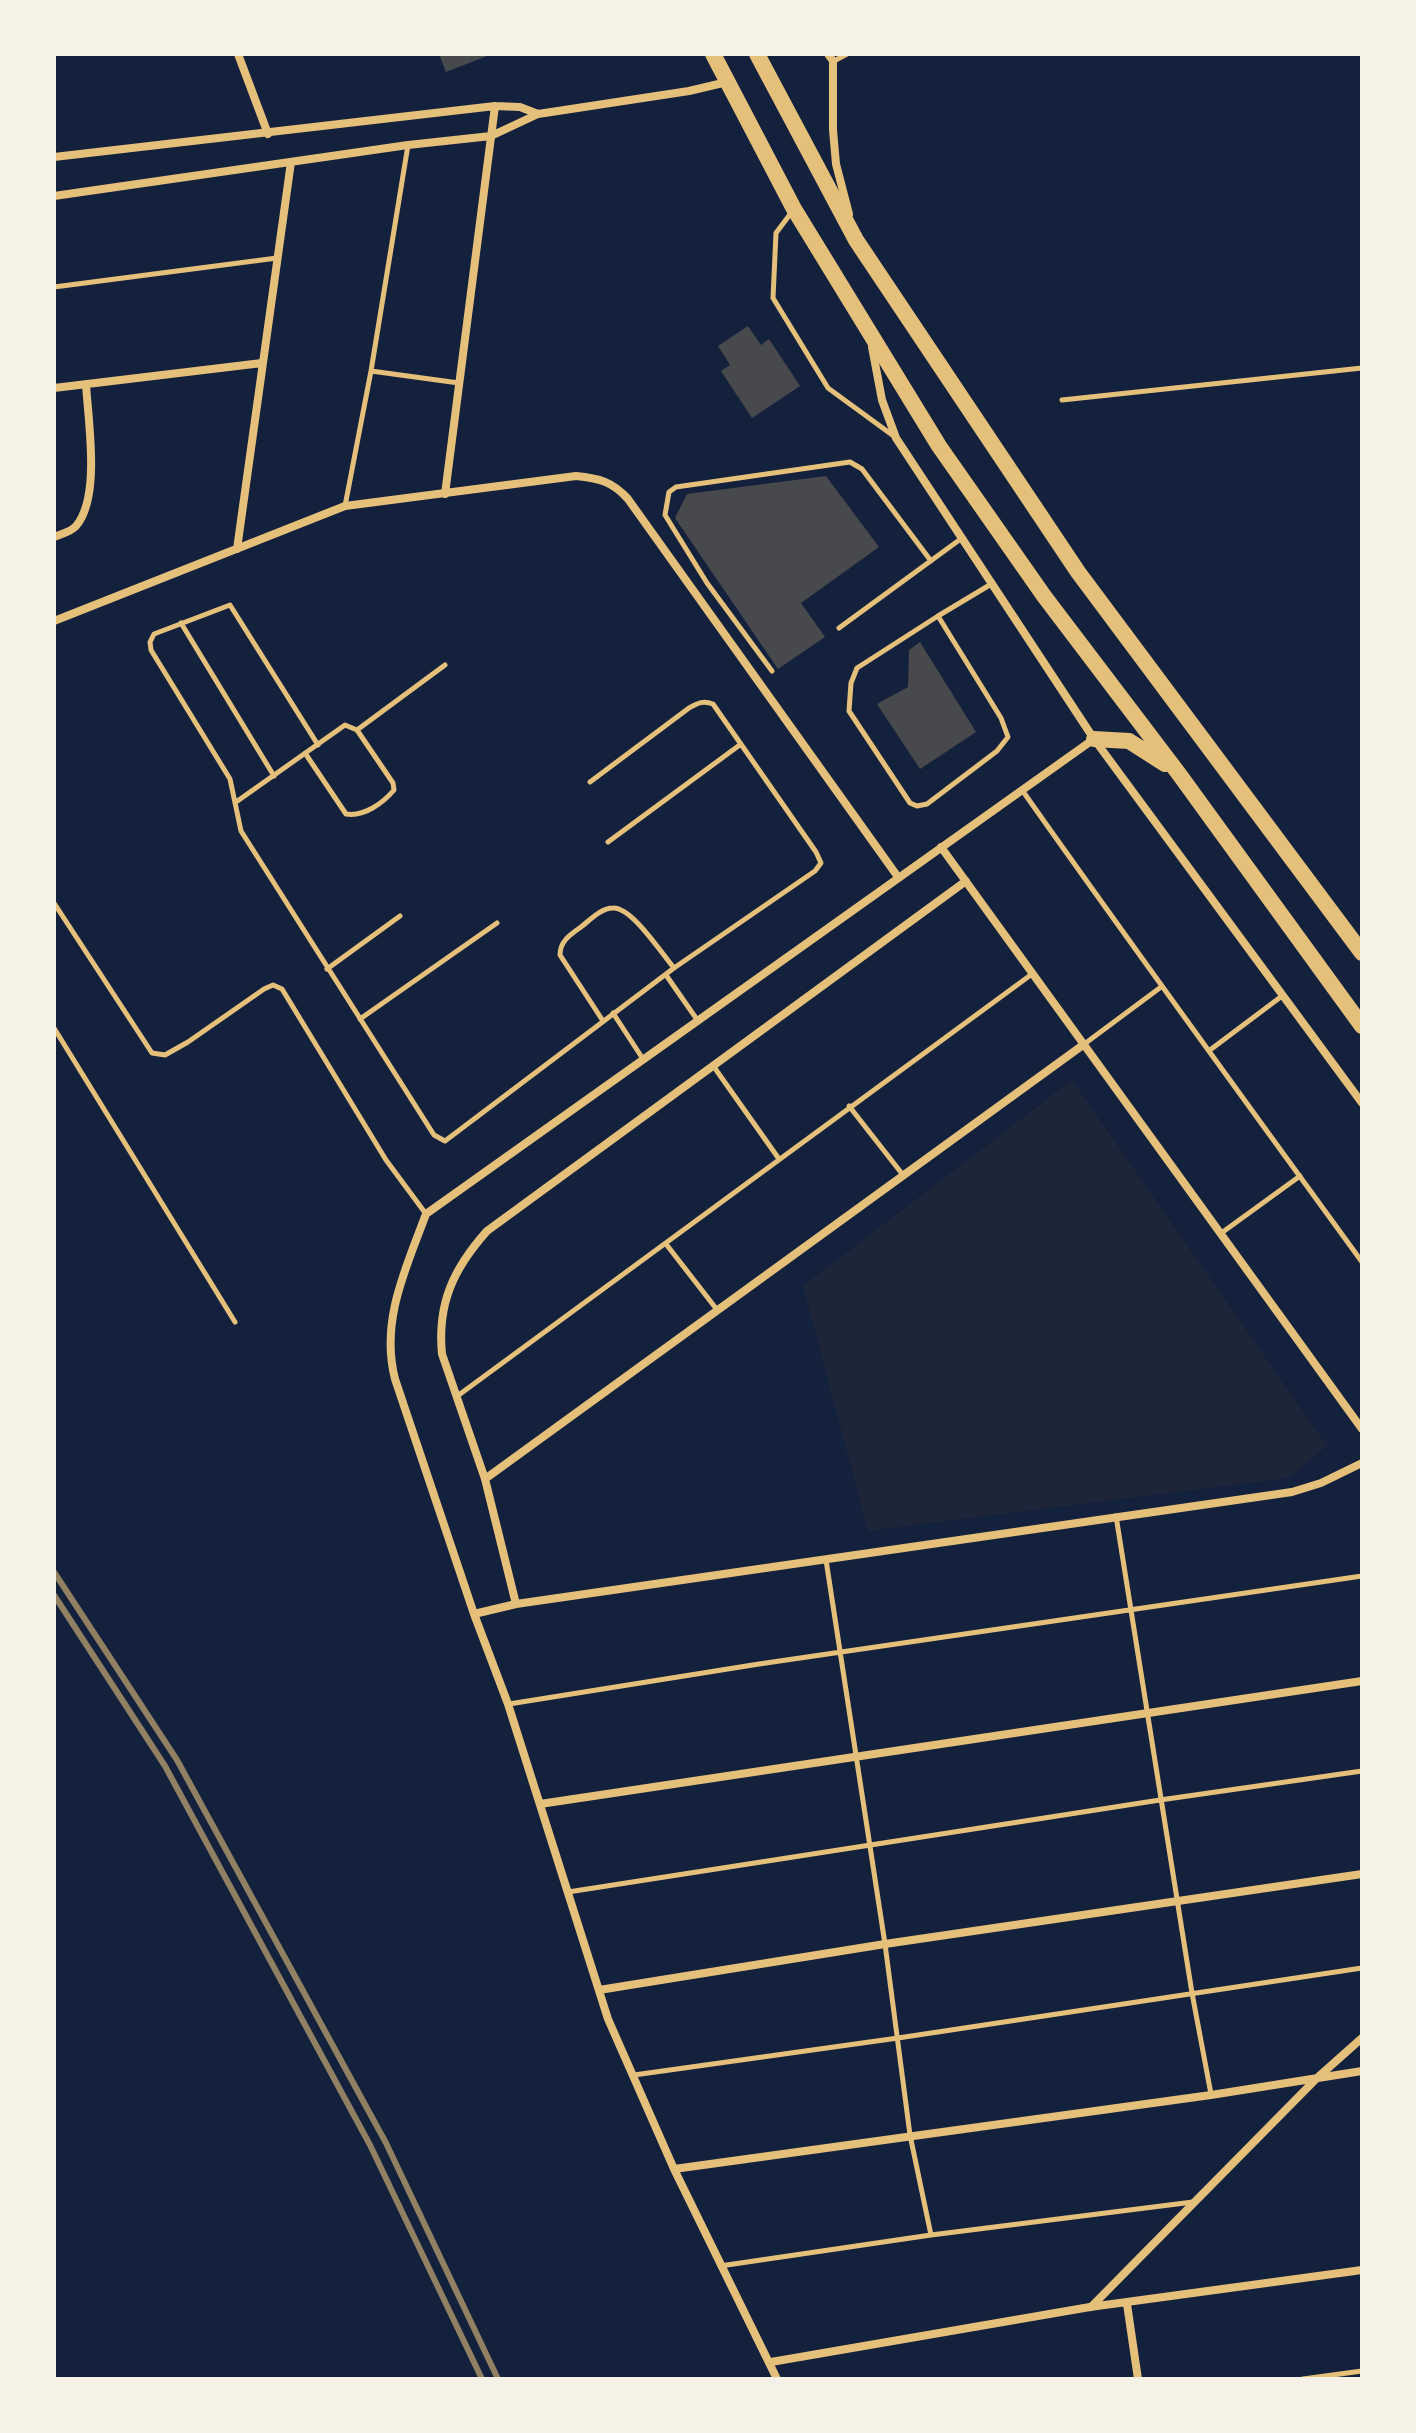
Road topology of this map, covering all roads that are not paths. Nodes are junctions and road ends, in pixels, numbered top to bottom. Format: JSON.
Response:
{"nodes":[{"id":1,"x":238,"y":54,"type":"edge"},
{"id":2,"x":713,"y":54,"type":"edge"},
{"id":3,"x":757,"y":54,"type":"edge"},
{"id":4,"x":847,"y":54,"type":"edge"},
{"id":5,"x":831,"y":58,"type":"edge"},
{"id":6,"x":727,"y":82,"type":"junction"},
{"id":7,"x":495,"y":106,"type":"junction"},
{"id":8,"x":538,"y":114,"type":"junction"},
{"id":9,"x":268,"y":134,"type":"junction"},
{"id":10,"x":491,"y":136,"type":"junction"},
{"id":11,"x":408,"y":145,"type":"junction"},
{"id":12,"x":54,"y":157,"type":"edge"},
{"id":13,"x":291,"y":162,"type":"junction"},
{"id":14,"x":54,"y":196,"type":"edge"},
{"id":15,"x":794,"y":209,"type":"junction"},
{"id":16,"x":856,"y":240,"type":"junction"},
{"id":17,"x":277,"y":258,"type":"junction"},
{"id":18,"x":54,"y":287,"type":"edge"},
{"id":19,"x":869,"y":330,"type":"junction"},
{"id":20,"x":262,"y":363,"type":"junction"},
{"id":21,"x":1362,"y":368,"type":"edge"},
{"id":22,"x":371,"y":371,"type":"junction"},
{"id":23,"x":459,"y":383,"type":"junction"},
{"id":24,"x":86,"y":384,"type":"junction"},
{"id":25,"x":54,"y":388,"type":"edge"},
{"id":26,"x":1062,"y":400,"type":"dead end"},
{"id":27,"x":896,"y":438,"type":"junction"},
{"id":28,"x":445,"y":494,"type":"junction"},
{"id":29,"x":345,"y":506,"type":"junction"},
{"id":30,"x":54,"y":537,"type":"edge"},
{"id":31,"x":963,"y":537,"type":"junction"},
{"id":32,"x":237,"y":549,"type":"junction"},
{"id":33,"x":931,"y":561,"type":"junction"},
{"id":34,"x":707,"y":583,"type":"junction"},
{"id":35,"x":993,"y":583,"type":"junction"},
{"id":36,"x":695,"y":592,"type":"junction"},
{"id":37,"x":938,"y":616,"type":"junction"},
{"id":38,"x":54,"y":621,"type":"edge"},
{"id":39,"x":180,"y":623,"type":"junction"},
{"id":40,"x":839,"y":628,"type":"dead end"},
{"id":41,"x":445,"y":665,"type":"dead end"},
{"id":42,"x":772,"y":671,"type":"dead end"},
{"id":43,"x":357,"y":730,"type":"junction"},
{"id":44,"x":1094,"y":739,"type":"junction"},
{"id":45,"x":741,"y":744,"type":"junction"},
{"id":46,"x":318,"y":745,"type":"junction"},
{"id":47,"x":305,"y":753,"type":"junction"},
{"id":48,"x":1179,"y":774,"type":"junction"},
{"id":49,"x":274,"y":776,"type":"junction"},
{"id":50,"x":590,"y":782,"type":"dead end"},
{"id":51,"x":1022,"y":790,"type":"junction"},
{"id":52,"x":235,"y":803,"type":"junction"},
{"id":53,"x":608,"y":842,"type":"dead end"},
{"id":54,"x":941,"y":847,"type":"junction"},
{"id":55,"x":898,"y":877,"type":"junction"},
{"id":56,"x":966,"y":881,"type":"junction"},
{"id":57,"x":54,"y":903,"type":"edge"},
{"id":58,"x":400,"y":916,"type":"dead end"},
{"id":59,"x":497,"y":923,"type":"dead end"},
{"id":60,"x":1362,"y":953,"type":"edge"},
{"id":61,"x":674,"y":968,"type":"junction"},
{"id":62,"x":327,"y":969,"type":"junction"},
{"id":63,"x":1032,"y":974,"type":"junction"},
{"id":64,"x":666,"y":975,"type":"junction"},
{"id":65,"x":1161,"y":987,"type":"junction"},
{"id":66,"x":1283,"y":995,"type":"junction"},
{"id":67,"x":613,"y":1013,"type":"junction"},
{"id":68,"x":360,"y":1019,"type":"junction"},
{"id":69,"x":603,"y":1021,"type":"junction"},
{"id":70,"x":698,"y":1021,"type":"junction"},
{"id":71,"x":1362,"y":1026,"type":"edge"},
{"id":72,"x":54,"y":1028,"type":"edge"},
{"id":73,"x":1083,"y":1045,"type":"junction"},
{"id":74,"x":1210,"y":1050,"type":"junction"},
{"id":75,"x":643,"y":1059,"type":"junction"},
{"id":76,"x":714,"y":1067,"type":"junction"},
{"id":77,"x":1362,"y":1103,"type":"edge"},
{"id":78,"x":849,"y":1106,"type":"junction"},
{"id":79,"x":779,"y":1159,"type":"junction"},
{"id":80,"x":903,"y":1175,"type":"junction"},
{"id":81,"x":1300,"y":1176,"type":"junction"},
{"id":82,"x":426,"y":1214,"type":"junction"},
{"id":83,"x":1220,"y":1235,"type":"junction"},
{"id":84,"x":666,"y":1244,"type":"junction"},
{"id":85,"x":1362,"y":1262,"type":"edge"},
{"id":86,"x":718,"y":1311,"type":"junction"},
{"id":87,"x":235,"y":1322,"type":"dead end"},
{"id":88,"x":456,"y":1397,"type":"junction"},
{"id":89,"x":1362,"y":1429,"type":"edge"},
{"id":90,"x":1362,"y":1463,"type":"edge"},
{"id":91,"x":485,"y":1479,"type":"junction"},
{"id":92,"x":1116,"y":1516,"type":"junction"},
{"id":93,"x":826,"y":1560,"type":"junction"},
{"id":94,"x":1362,"y":1576,"type":"edge"},
{"id":95,"x":516,"y":1604,"type":"junction"},
{"id":96,"x":1132,"y":1610,"type":"junction"},
{"id":97,"x":474,"y":1614,"type":"junction"},
{"id":98,"x":839,"y":1652,"type":"junction"},
{"id":99,"x":1362,"y":1681,"type":"edge"},
{"id":100,"x":508,"y":1704,"type":"junction"},
{"id":101,"x":1146,"y":1711,"type":"junction"},
{"id":102,"x":855,"y":1755,"type":"junction"},
{"id":103,"x":1362,"y":1771,"type":"edge"},
{"id":104,"x":1160,"y":1800,"type":"junction"},
{"id":105,"x":540,"y":1804,"type":"junction"},
{"id":106,"x":870,"y":1846,"type":"junction"},
{"id":107,"x":1362,"y":1874,"type":"edge"},
{"id":108,"x":568,"y":1892,"type":"junction"},
{"id":109,"x":1179,"y":1900,"type":"junction"},
{"id":110,"x":885,"y":1944,"type":"junction"},
{"id":111,"x":1362,"y":1968,"type":"edge"},
{"id":112,"x":599,"y":1990,"type":"junction"},
{"id":113,"x":1192,"y":1993,"type":"junction"},
{"id":114,"x":898,"y":2038,"type":"junction"},
{"id":115,"x":1362,"y":2038,"type":"edge"},
{"id":116,"x":1362,"y":2071,"type":"edge"},
{"id":117,"x":634,"y":2075,"type":"junction"},
{"id":118,"x":1317,"y":2078,"type":"junction"},
{"id":119,"x":1211,"y":2095,"type":"junction"},
{"id":120,"x":910,"y":2135,"type":"junction"},
{"id":121,"x":674,"y":2169,"type":"junction"},
{"id":122,"x":1194,"y":2202,"type":"junction"},
{"id":123,"x":931,"y":2235,"type":"junction"},
{"id":124,"x":720,"y":2266,"type":"junction"},
{"id":125,"x":1362,"y":2270,"type":"edge"},
{"id":126,"x":1127,"y":2304,"type":"junction"},
{"id":127,"x":1090,"y":2307,"type":"junction"},
{"id":128,"x":771,"y":2362,"type":"junction"},
{"id":129,"x":1362,"y":2371,"type":"edge"},
{"id":130,"x":777,"y":2379,"type":"edge"},
{"id":131,"x":1138,"y":2379,"type":"edge"},
{"id":132,"x":1303,"y":2379,"type":"edge"}],
"edges":[{"from":1,"to":9,"type":"street"},
{"from":2,"to":6,"type":"highway"},
{"from":3,"to":16,"type":"highway"},
{"from":4,"to":5,"type":"lane"},
{"from":5,"to":16,"type":"street"},
{"from":6,"to":8,"type":"street"},
{"from":6,"to":15,"type":"highway"},
{"from":7,"to":8,"type":"street"},
{"from":7,"to":9,"type":"street"},
{"from":7,"to":10,"type":"street"},
{"from":8,"to":10,"type":"street"},
{"from":9,"to":12,"type":"street"},
{"from":10,"to":11,"type":"street"},
{"from":10,"to":23,"type":"street"},
{"from":11,"to":13,"type":"street"},
{"from":11,"to":22,"type":"lane"},
{"from":13,"to":14,"type":"street"},
{"from":13,"to":17,"type":"street"},
{"from":15,"to":19,"type":"highway"},
{"from":15,"to":27,"type":"lane"},
{"from":16,"to":60,"type":"highway"},
{"from":17,"to":18,"type":"lane"},
{"from":17,"to":20,"type":"street"},
{"from":19,"to":27,"type":"street"},
{"from":19,"to":48,"type":"highway"},
{"from":20,"to":24,"type":"street"},
{"from":20,"to":32,"type":"street"},
{"from":21,"to":26,"type":"lane"},
{"from":22,"to":23,"type":"lane"},
{"from":22,"to":29,"type":"lane"},
{"from":23,"to":28,"type":"street"},
{"from":24,"to":25,"type":"street"},
{"from":24,"to":30,"type":"street"},
{"from":27,"to":31,"type":"street"},
{"from":28,"to":29,"type":"street"},
{"from":28,"to":36,"type":"street"},
{"from":29,"to":32,"type":"street"},
{"from":31,"to":33,"type":"lane"},
{"from":31,"to":35,"type":"street"},
{"from":32,"to":38,"type":"street"},
{"from":33,"to":34,"type":"lane"},
{"from":33,"to":40,"type":"lane"},
{"from":34,"to":36,"type":"lane"},
{"from":34,"to":42,"type":"lane"},
{"from":35,"to":37,"type":"lane"},
{"from":35,"to":44,"type":"street"},
{"from":36,"to":55,"type":"street"},
{"from":37,"to":37,"type":"lane"},
{"from":39,"to":46,"type":"lane"},
{"from":39,"to":49,"type":"lane"},
{"from":39,"to":52,"type":"lane"},
{"from":41,"to":43,"type":"lane"},
{"from":43,"to":46,"type":"lane"},
{"from":43,"to":47,"type":"lane"},
{"from":44,"to":48,"type":"highway"},
{"from":44,"to":51,"type":"street"},
{"from":44,"to":66,"type":"street"},
{"from":45,"to":50,"type":"lane"},
{"from":45,"to":53,"type":"lane"},
{"from":45,"to":61,"type":"lane"},
{"from":46,"to":47,"type":"lane"},
{"from":47,"to":49,"type":"lane"},
{"from":48,"to":71,"type":"highway"},
{"from":49,"to":52,"type":"lane"},
{"from":51,"to":54,"type":"street"},
{"from":51,"to":65,"type":"lane"},
{"from":52,"to":62,"type":"lane"},
{"from":54,"to":55,"type":"street"},
{"from":54,"to":56,"type":"street"},
{"from":55,"to":70,"type":"street"},
{"from":56,"to":63,"type":"street"},
{"from":56,"to":76,"type":"street"},
{"from":57,"to":82,"type":"lane"},
{"from":58,"to":62,"type":"lane"},
{"from":59,"to":68,"type":"lane"},
{"from":61,"to":64,"type":"lane"},
{"from":61,"to":69,"type":"lane"},
{"from":62,"to":68,"type":"lane"},
{"from":63,"to":73,"type":"street"},
{"from":63,"to":78,"type":"lane"},
{"from":64,"to":67,"type":"lane"},
{"from":64,"to":70,"type":"lane"},
{"from":65,"to":73,"type":"lane"},
{"from":65,"to":74,"type":"lane"},
{"from":66,"to":74,"type":"lane"},
{"from":66,"to":77,"type":"street"},
{"from":67,"to":69,"type":"lane"},
{"from":67,"to":75,"type":"lane"},
{"from":68,"to":69,"type":"lane"},
{"from":70,"to":75,"type":"street"},
{"from":72,"to":87,"type":"lane"},
{"from":73,"to":80,"type":"street"},
{"from":73,"to":83,"type":"street"},
{"from":74,"to":81,"type":"lane"},
{"from":75,"to":82,"type":"street"},
{"from":76,"to":79,"type":"lane"},
{"from":76,"to":88,"type":"street"},
{"from":78,"to":79,"type":"lane"},
{"from":78,"to":80,"type":"lane"},
{"from":79,"to":84,"type":"lane"},
{"from":80,"to":86,"type":"street"},
{"from":81,"to":83,"type":"lane"},
{"from":81,"to":85,"type":"lane"},
{"from":82,"to":97,"type":"street"},
{"from":83,"to":89,"type":"street"},
{"from":84,"to":86,"type":"lane"},
{"from":84,"to":88,"type":"lane"},
{"from":86,"to":91,"type":"street"},
{"from":88,"to":91,"type":"street"},
{"from":90,"to":92,"type":"street"},
{"from":91,"to":95,"type":"street"},
{"from":92,"to":93,"type":"street"},
{"from":92,"to":96,"type":"lane"},
{"from":93,"to":95,"type":"street"},
{"from":93,"to":98,"type":"lane"},
{"from":94,"to":96,"type":"lane"},
{"from":95,"to":97,"type":"street"},
{"from":96,"to":98,"type":"lane"},
{"from":96,"to":101,"type":"lane"},
{"from":97,"to":100,"type":"street"},
{"from":98,"to":100,"type":"lane"},
{"from":98,"to":102,"type":"lane"},
{"from":99,"to":101,"type":"street"},
{"from":100,"to":105,"type":"street"},
{"from":101,"to":102,"type":"street"},
{"from":101,"to":104,"type":"lane"},
{"from":102,"to":105,"type":"street"},
{"from":102,"to":106,"type":"lane"},
{"from":103,"to":104,"type":"lane"},
{"from":104,"to":106,"type":"lane"},
{"from":104,"to":109,"type":"lane"},
{"from":105,"to":108,"type":"street"},
{"from":106,"to":108,"type":"lane"},
{"from":106,"to":110,"type":"lane"},
{"from":107,"to":109,"type":"street"},
{"from":108,"to":112,"type":"street"},
{"from":109,"to":110,"type":"street"},
{"from":109,"to":113,"type":"lane"},
{"from":110,"to":112,"type":"street"},
{"from":110,"to":114,"type":"lane"},
{"from":111,"to":113,"type":"lane"},
{"from":112,"to":117,"type":"street"},
{"from":113,"to":114,"type":"lane"},
{"from":113,"to":119,"type":"lane"},
{"from":114,"to":117,"type":"lane"},
{"from":114,"to":120,"type":"lane"},
{"from":115,"to":118,"type":"street"},
{"from":116,"to":118,"type":"street"},
{"from":117,"to":121,"type":"street"},
{"from":118,"to":119,"type":"street"},
{"from":118,"to":122,"type":"street"},
{"from":119,"to":120,"type":"street"},
{"from":120,"to":121,"type":"street"},
{"from":120,"to":123,"type":"lane"},
{"from":121,"to":124,"type":"street"},
{"from":122,"to":123,"type":"lane"},
{"from":122,"to":127,"type":"street"},
{"from":123,"to":124,"type":"lane"},
{"from":124,"to":128,"type":"street"},
{"from":125,"to":126,"type":"street"},
{"from":126,"to":127,"type":"street"},
{"from":126,"to":131,"type":"street"},
{"from":127,"to":128,"type":"street"},
{"from":128,"to":130,"type":"street"},
{"from":129,"to":132,"type":"lane"}]}
